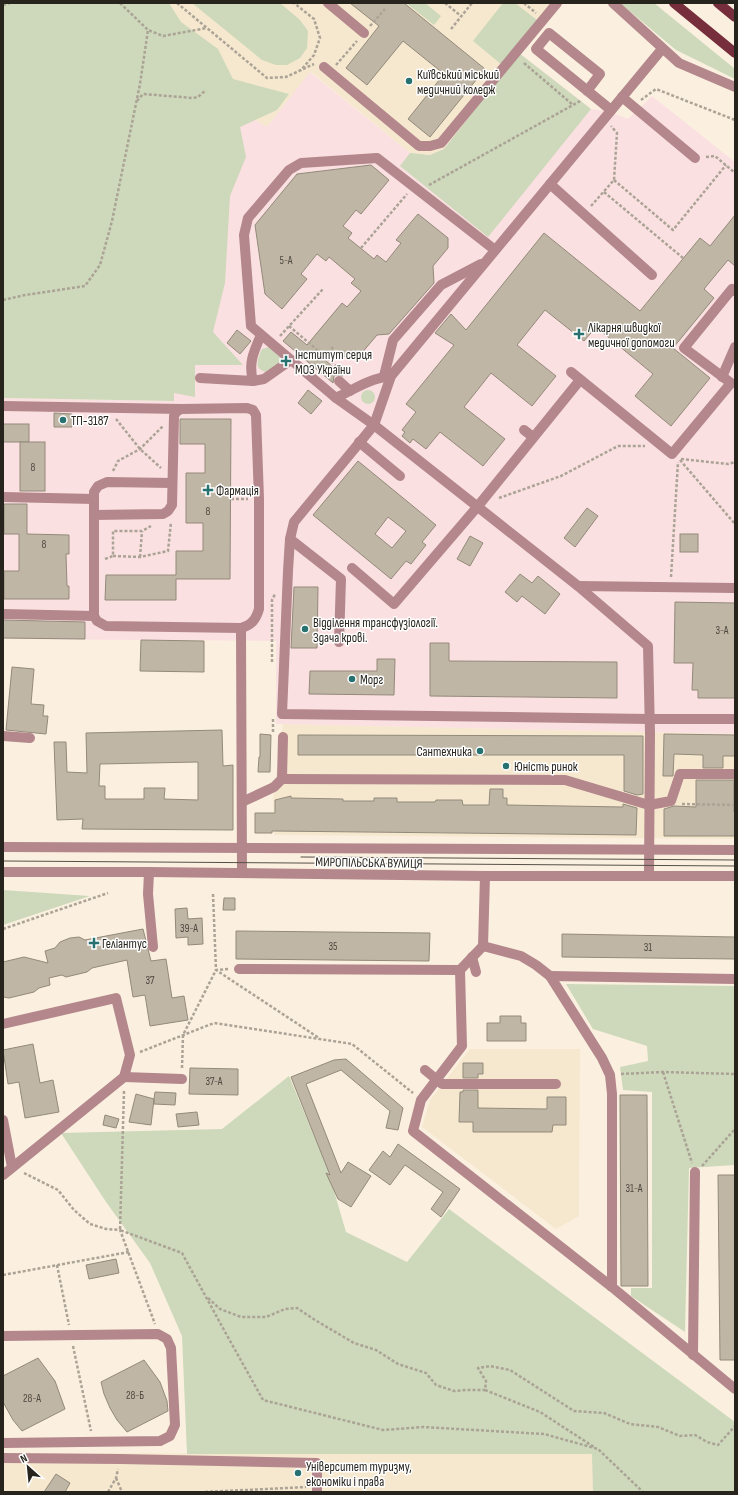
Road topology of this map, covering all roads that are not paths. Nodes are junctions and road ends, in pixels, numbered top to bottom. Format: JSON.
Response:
{"nodes":[{"id":1,"x":328,"y":3,"type":"edge"},
{"id":2,"x":557,"y":3,"type":"edge"},
{"id":3,"x":612,"y":3,"type":"edge"},
{"id":4,"x":674,"y":3,"type":"edge"},
{"id":5,"x":718,"y":3,"type":"edge"},
{"id":6,"x":735,"y":17,"type":"edge"},
{"id":7,"x":364,"y":33,"type":"dead end"},
{"id":8,"x":662,"y":49,"type":"junction"},
{"id":9,"x":735,"y":53,"type":"edge"},
{"id":10,"x":324,"y":67,"type":"dead end"},
{"id":11,"x":735,"y":87,"type":"edge"},
{"id":12,"x":586,"y":94,"type":"junction"},
{"id":13,"x":622,"y":97,"type":"junction"},
{"id":14,"x":610,"y":112,"type":"junction"},
{"id":15,"x":695,"y":158,"type":"road end"},
{"id":16,"x":550,"y":184,"type":"junction"},
{"id":17,"x":495,"y":250,"type":"junction"},
{"id":18,"x":485,"y":262,"type":"junction"},
{"id":19,"x":652,"y":275,"type":"dead end"},
{"id":20,"x":735,"y":291,"type":"edge"},
{"id":21,"x":261,"y":335,"type":"junction"},
{"id":22,"x":735,"y":347,"type":"edge"},
{"id":23,"x":291,"y":360,"type":"junction"},
{"id":24,"x":571,"y":372,"type":"dead end"},
{"id":25,"x":387,"y":376,"type":"junction"},
{"id":26,"x":722,"y":377,"type":"junction"},
{"id":27,"x":200,"y":378,"type":"dead end"},
{"id":28,"x":580,"y":380,"type":"junction"},
{"id":29,"x":253,"y":381,"type":"junction"},
{"id":30,"x":339,"y":381,"type":"dead end"},
{"id":31,"x":350,"y":391,"type":"junction"},
{"id":32,"x":336,"y":398,"type":"junction"},
{"id":33,"x":3,"y":406,"type":"edge"},
{"id":34,"x":181,"y":408,"type":"junction"},
{"id":35,"x":374,"y":425,"type":"junction"},
{"id":36,"x":524,"y":430,"type":"dead end"},
{"id":37,"x":533,"y":437,"type":"junction"},
{"id":38,"x":359,"y":442,"type":"junction"},
{"id":39,"x":400,"y":476,"type":"dead end"},
{"id":40,"x":172,"y":480,"type":"junction"},
{"id":41,"x":3,"y":497,"type":"edge"},
{"id":42,"x":94,"y":499,"type":"junction"},
{"id":43,"x":478,"y":506,"type":"junction"},
{"id":44,"x":94,"y":515,"type":"junction"},
{"id":45,"x":290,"y":539,"type":"junction"},
{"id":46,"x":352,"y":568,"type":"dead end"},
{"id":47,"x":578,"y":586,"type":"junction"},
{"id":48,"x":735,"y":588,"type":"edge"},
{"id":49,"x":3,"y":614,"type":"edge"},
{"id":50,"x":94,"y":616,"type":"junction"},
{"id":51,"x":241,"y":628,"type":"junction"},
{"id":52,"x":339,"y":642,"type":"dead end"},
{"id":53,"x":735,"y":718,"type":"edge"},
{"id":54,"x":650,"y":719,"type":"junction"},
{"id":55,"x":3,"y":736,"type":"edge"},
{"id":56,"x":283,"y":737,"type":"dead end"},
{"id":57,"x":30,"y":738,"type":"dead end"},
{"id":58,"x":735,"y":774,"type":"edge"},
{"id":59,"x":282,"y":779,"type":"junction"},
{"id":60,"x":242,"y":802,"type":"junction"},
{"id":61,"x":649,"y":805,"type":"junction"},
{"id":62,"x":3,"y":847,"type":"edge"},
{"id":63,"x":243,"y":847,"type":"junction"},
{"id":64,"x":648,"y":850,"type":"junction"},
{"id":65,"x":735,"y":850,"type":"edge"},
{"id":66,"x":3,"y":872,"type":"edge"},
{"id":67,"x":148,"y":872,"type":"junction"},
{"id":68,"x":242,"y":873,"type":"junction"},
{"id":69,"x":485,"y":876,"type":"junction"},
{"id":70,"x":649,"y":876,"type":"junction"},
{"id":71,"x":735,"y":876,"type":"edge"},
{"id":72,"x":483,"y":946,"type":"junction"},
{"id":73,"x":153,"y":947,"type":"dead end"},
{"id":74,"x":472,"y":957,"type":"junction"},
{"id":75,"x":239,"y":969,"type":"dead end"},
{"id":76,"x":460,"y":970,"type":"junction"},
{"id":77,"x":476,"y":972,"type":"dead end"},
{"id":78,"x":550,"y":976,"type":"junction"},
{"id":79,"x":735,"y":979,"type":"edge"},
{"id":80,"x":3,"y":1024,"type":"edge"},
{"id":81,"x":425,"y":1070,"type":"dead end"},
{"id":82,"x":124,"y":1077,"type":"junction"},
{"id":83,"x":182,"y":1079,"type":"road end"},
{"id":84,"x":436,"y":1079,"type":"junction"},
{"id":85,"x":556,"y":1084,"type":"dead end"},
{"id":86,"x":3,"y":1120,"type":"edge"},
{"id":87,"x":12,"y":1167,"type":"junction"},
{"id":88,"x":695,"y":1172,"type":"road end"},
{"id":89,"x":3,"y":1175,"type":"edge"},
{"id":90,"x":612,"y":1287,"type":"junction"},
{"id":91,"x":3,"y":1336,"type":"edge"},
{"id":92,"x":693,"y":1355,"type":"junction"},
{"id":93,"x":735,"y":1388,"type":"edge"},
{"id":94,"x":3,"y":1443,"type":"edge"},
{"id":95,"x":3,"y":1458,"type":"edge"},
{"id":96,"x":317,"y":1490,"type":"edge"}],
"edges":[{"from":1,"to":7,"type":"street"},
{"from":2,"to":10,"type":"street"},
{"from":3,"to":8,"type":"street"},
{"from":4,"to":9,"type":"main road"},
{"from":5,"to":6,"type":"main road"},
{"from":8,"to":11,"type":"street"},
{"from":8,"to":13,"type":"street"},
{"from":12,"to":12,"type":"street"},
{"from":12,"to":14,"type":"street"},
{"from":13,"to":14,"type":"street"},
{"from":13,"to":15,"type":"street"},
{"from":14,"to":16,"type":"street"},
{"from":16,"to":17,"type":"street"},
{"from":16,"to":19,"type":"street"},
{"from":17,"to":18,"type":"street"},
{"from":17,"to":21,"type":"street"},
{"from":18,"to":25,"type":"street"},
{"from":18,"to":25,"type":"street"},
{"from":20,"to":26,"type":"street"},
{"from":21,"to":23,"type":"street"},
{"from":21,"to":29,"type":"street"},
{"from":22,"to":26,"type":"street"},
{"from":23,"to":29,"type":"street"},
{"from":23,"to":32,"type":"street"},
{"from":24,"to":28,"type":"street"},
{"from":25,"to":31,"type":"street"},
{"from":25,"to":35,"type":"street"},
{"from":26,"to":28,"type":"street"},
{"from":27,"to":29,"type":"street"},
{"from":28,"to":37,"type":"street"},
{"from":30,"to":31,"type":"street"},
{"from":31,"to":32,"type":"street"},
{"from":32,"to":35,"type":"street"},
{"from":33,"to":34,"type":"street"},
{"from":34,"to":40,"type":"street"},
{"from":34,"to":51,"type":"street"},
{"from":35,"to":38,"type":"street"},
{"from":35,"to":43,"type":"street"},
{"from":36,"to":37,"type":"street"},
{"from":37,"to":43,"type":"street"},
{"from":38,"to":39,"type":"street"},
{"from":38,"to":45,"type":"street"},
{"from":40,"to":42,"type":"street"},
{"from":40,"to":44,"type":"street"},
{"from":41,"to":42,"type":"street"},
{"from":42,"to":44,"type":"street"},
{"from":43,"to":46,"type":"street"},
{"from":43,"to":47,"type":"street"},
{"from":44,"to":50,"type":"street"},
{"from":45,"to":52,"type":"street"},
{"from":45,"to":54,"type":"street"},
{"from":47,"to":48,"type":"street"},
{"from":47,"to":54,"type":"street"},
{"from":49,"to":50,"type":"street"},
{"from":50,"to":51,"type":"street"},
{"from":51,"to":60,"type":"street"},
{"from":53,"to":54,"type":"street"},
{"from":54,"to":61,"type":"street"},
{"from":55,"to":57,"type":"street"},
{"from":56,"to":59,"type":"street"},
{"from":58,"to":61,"type":"street"},
{"from":59,"to":60,"type":"street"},
{"from":59,"to":61,"type":"street"},
{"from":60,"to":63,"type":"street"},
{"from":61,"to":64,"type":"street"},
{"from":62,"to":63,"type":"street","name":"МИРОПІЛЬСЬКА ВУЛИЦЯ"},
{"from":63,"to":64,"type":"street","name":"МИРОПІЛЬСЬКА ВУЛИЦЯ"},
{"from":63,"to":68,"type":"street"},
{"from":64,"to":65,"type":"street","name":"МИРОПІЛЬСЬКА ВУЛИЦЯ"},
{"from":64,"to":70,"type":"street"},
{"from":66,"to":67,"type":"street","name":"МИРОПІЛЬСЬКА ВУЛИЦЯ"},
{"from":67,"to":68,"type":"street","name":"МИРОПІЛЬСЬКА ВУЛИЦЯ"},
{"from":67,"to":73,"type":"street"},
{"from":68,"to":69,"type":"street","name":"МИРОПІЛЬСЬКА ВУЛИЦЯ"},
{"from":69,"to":70,"type":"street","name":"МИРОПІЛЬСЬКА ВУЛИЦЯ"},
{"from":69,"to":72,"type":"street"},
{"from":70,"to":71,"type":"street","name":"МИРОПІЛЬСЬКА ВУЛИЦЯ"},
{"from":72,"to":74,"type":"street"},
{"from":72,"to":78,"type":"street"},
{"from":74,"to":76,"type":"street"},
{"from":74,"to":77,"type":"street"},
{"from":75,"to":76,"type":"street"},
{"from":76,"to":84,"type":"street"},
{"from":78,"to":79,"type":"street"},
{"from":78,"to":90,"type":"street"},
{"from":80,"to":82,"type":"street"},
{"from":81,"to":84,"type":"street"},
{"from":82,"to":83,"type":"street"},
{"from":82,"to":87,"type":"street"},
{"from":84,"to":85,"type":"street"},
{"from":84,"to":90,"type":"street"},
{"from":86,"to":87,"type":"street"},
{"from":87,"to":89,"type":"street"},
{"from":88,"to":92,"type":"street"},
{"from":90,"to":92,"type":"street"},
{"from":91,"to":94,"type":"street"},
{"from":92,"to":93,"type":"street"},
{"from":95,"to":96,"type":"street"}]}
